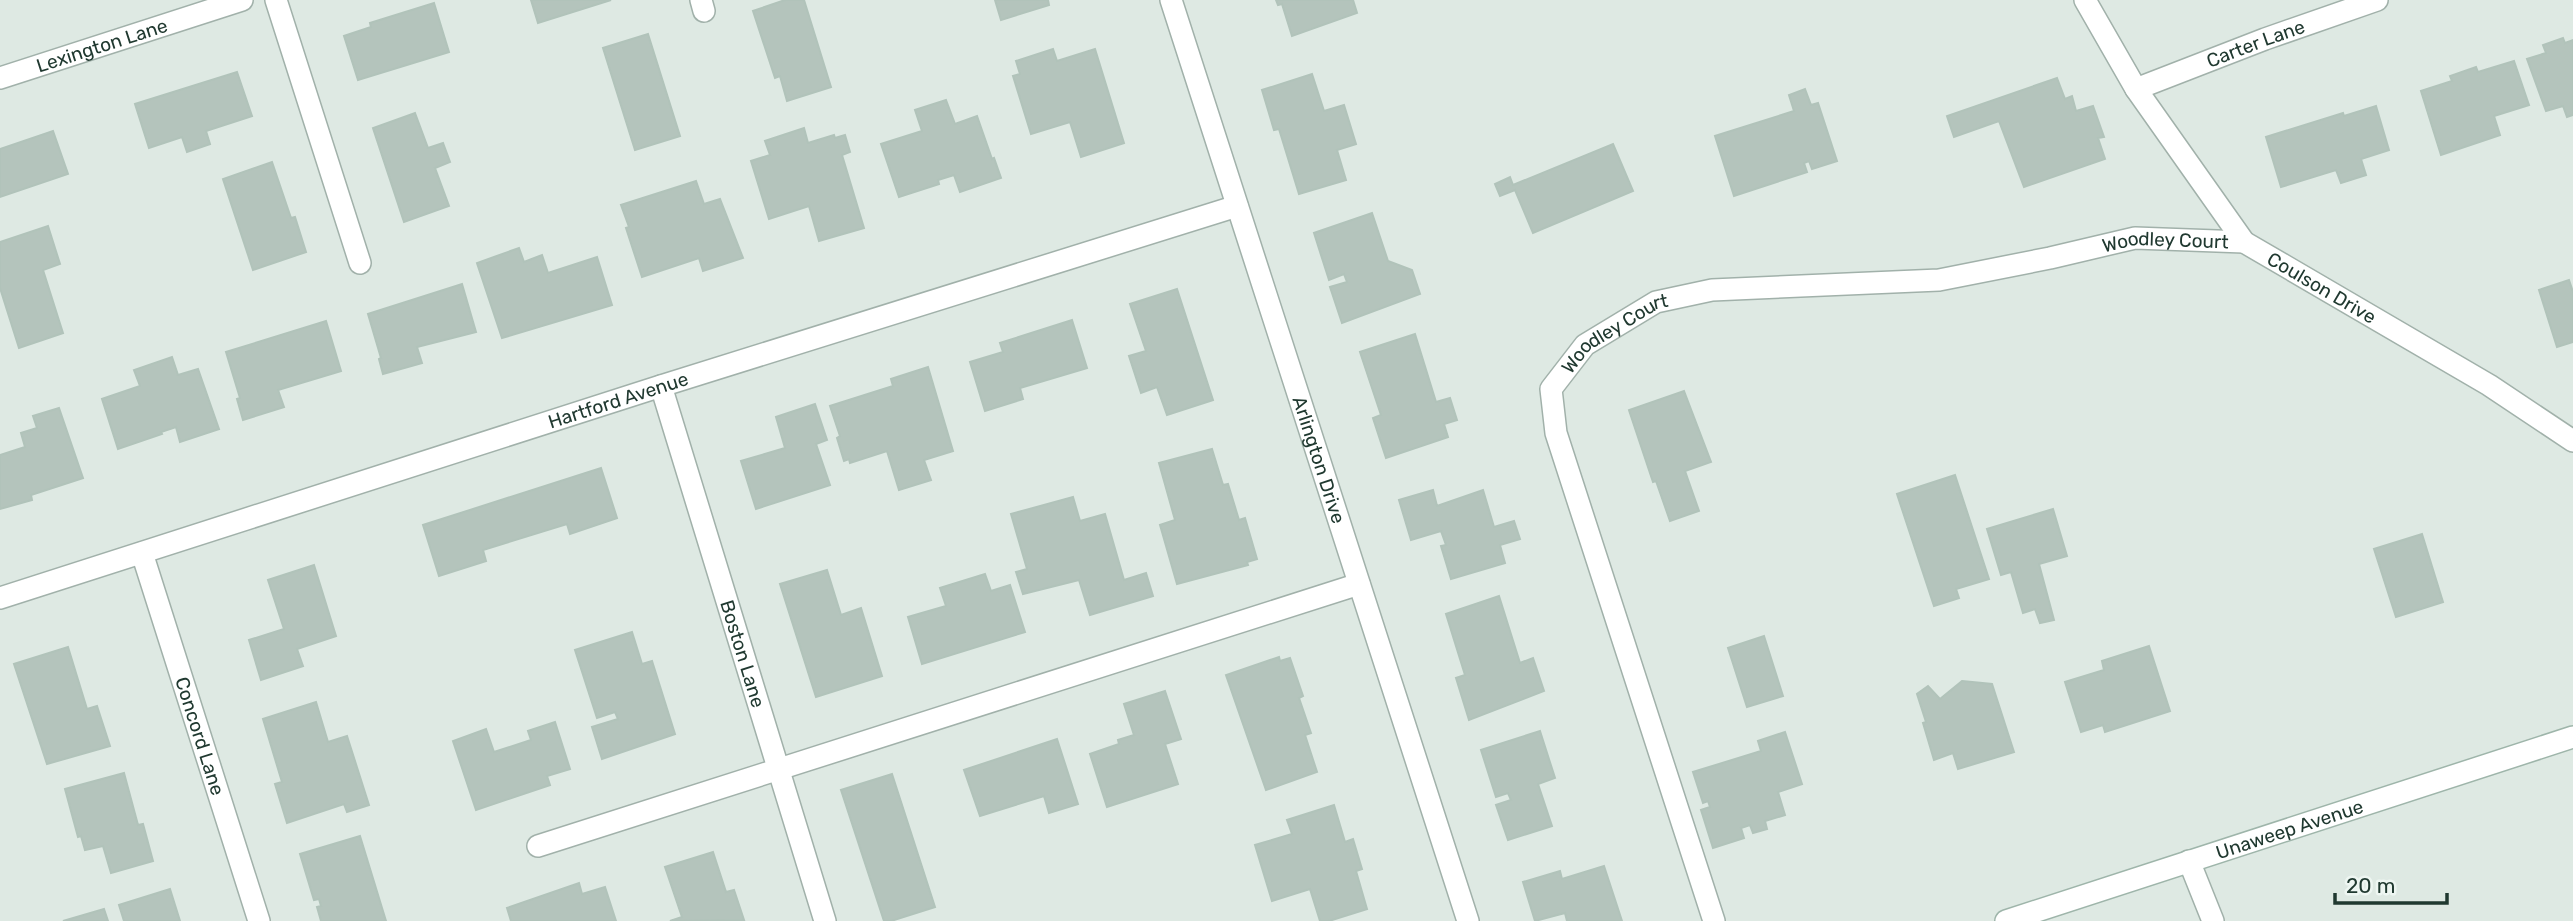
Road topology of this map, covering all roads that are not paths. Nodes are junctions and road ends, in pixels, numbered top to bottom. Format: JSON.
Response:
{"nodes":[{"id":1,"x":242,"y":0,"type":"edge"},
{"id":2,"x":276,"y":0,"type":"edge"},
{"id":3,"x":1171,"y":0,"type":"edge"},
{"id":4,"x":2085,"y":0,"type":"edge"},
{"id":5,"x":2377,"y":0,"type":"edge"},
{"id":6,"x":0,"y":78,"type":"edge"},
{"id":7,"x":2136,"y":89,"type":"junction"},
{"id":8,"x":1237,"y":205,"type":"junction"},
{"id":9,"x":2244,"y":242,"type":"junction"},
{"id":10,"x":360,"y":263,"type":"dead end"},
{"id":11,"x":661,"y":386,"type":"junction"},
{"id":12,"x":2573,"y":441,"type":"edge"},
{"id":13,"x":142,"y":553,"type":"junction"},
{"id":14,"x":1359,"y":584,"type":"junction"},
{"id":15,"x":0,"y":598,"type":"edge"},
{"id":16,"x":2573,"y":737,"type":"edge"},
{"id":17,"x":778,"y":769,"type":"junction"},
{"id":18,"x":538,"y":846,"type":"dead end"},
{"id":19,"x":2189,"y":861,"type":"junction"},
{"id":20,"x":259,"y":921,"type":"edge"},
{"id":21,"x":825,"y":921,"type":"edge"},
{"id":22,"x":1468,"y":921,"type":"edge"},
{"id":23,"x":1714,"y":921,"type":"edge"},
{"id":24,"x":2006,"y":921,"type":"edge"},
{"id":25,"x":2213,"y":921,"type":"edge"}],
"edges":[{"from":1,"to":6,"type":"street","name":"Lexington Lane"},
{"from":2,"to":10,"type":"street"},
{"from":3,"to":8,"type":"street","name":"Arlington Drive"},
{"from":4,"to":7,"type":"street","name":"Coulson Drive"},
{"from":5,"to":7,"type":"street","name":"Carter Lane"},
{"from":7,"to":9,"type":"street","name":"Coulson Drive"},
{"from":8,"to":11,"type":"street","name":"Hartford Avenue"},
{"from":8,"to":14,"type":"street","name":"Arlington Drive"},
{"from":9,"to":12,"type":"street","name":"Coulson Drive"},
{"from":9,"to":23,"type":"street","name":"Woodley Court"},
{"from":11,"to":13,"type":"street","name":"Hartford Avenue"},
{"from":11,"to":17,"type":"street","name":"Boston Lane"},
{"from":13,"to":15,"type":"street","name":"Hartford Avenue"},
{"from":13,"to":20,"type":"street","name":"Concord Lane"},
{"from":14,"to":17,"type":"street"},
{"from":14,"to":22,"type":"street","name":"Arlington Drive"},
{"from":16,"to":19,"type":"street","name":"Unaweep Avenue"},
{"from":17,"to":18,"type":"street"},
{"from":17,"to":21,"type":"street","name":"Boston Lane"},
{"from":19,"to":24,"type":"street","name":"Unaweep Avenue"},
{"from":19,"to":25,"type":"street"}]}
